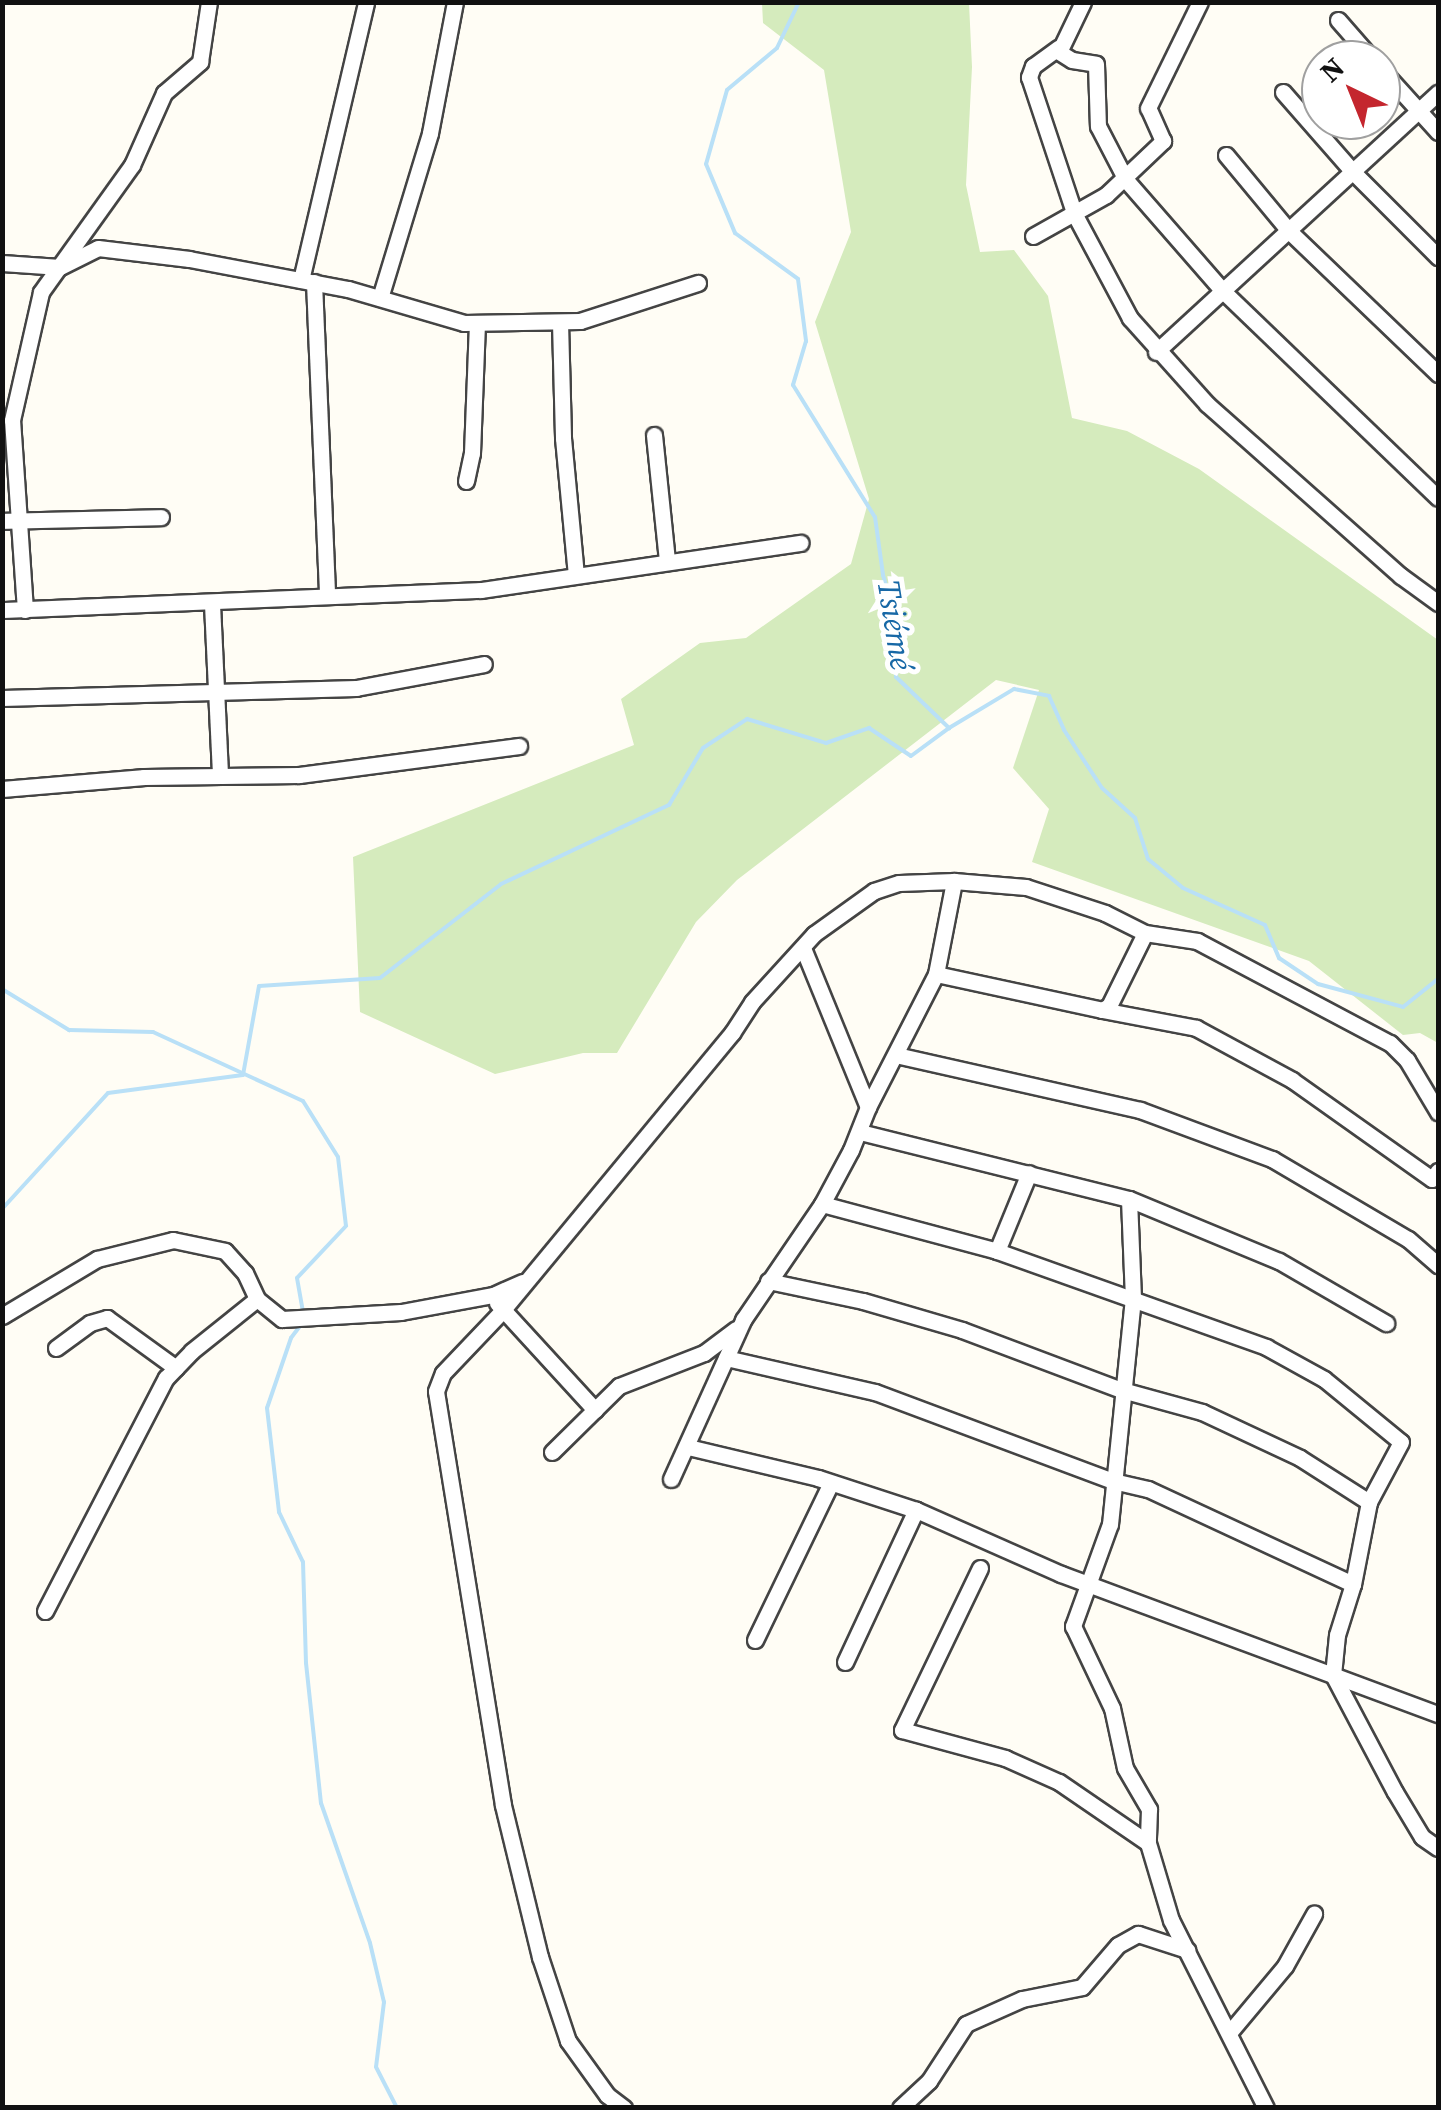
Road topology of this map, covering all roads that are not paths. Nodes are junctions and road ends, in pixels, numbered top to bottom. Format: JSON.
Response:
{"nodes":[{"id":1,"x":208,"y":2,"type":"edge"},
{"id":2,"x":366,"y":2,"type":"edge"},
{"id":3,"x":456,"y":2,"type":"edge"},
{"id":4,"x":1083,"y":2,"type":"edge"},
{"id":5,"x":1200,"y":2,"type":"edge"},
{"id":6,"x":1338,"y":20,"type":"dead end"},
{"id":7,"x":1356,"y":40,"type":"edge"},
{"id":8,"x":1058,"y":48,"type":"junction"},
{"id":9,"x":1284,"y":92,"type":"dead end"},
{"id":10,"x":1401,"y":92,"type":"edge"},
{"id":11,"x":1438,"y":93,"type":"edge"},
{"id":12,"x":1419,"y":112,"type":"junction"},
{"id":13,"x":1438,"y":132,"type":"edge"},
{"id":14,"x":1226,"y":154,"type":"dead end"},
{"id":15,"x":1354,"y":173,"type":"junction"},
{"id":16,"x":1126,"y":180,"type":"junction"},
{"id":17,"x":1075,"y":215,"type":"junction"},
{"id":18,"x":1289,"y":232,"type":"junction"},
{"id":19,"x":1032,"y":236,"type":"dead end"},
{"id":20,"x":1438,"y":258,"type":"edge"},
{"id":21,"x":2,"y":263,"type":"edge"},
{"id":22,"x":60,"y":267,"type":"junction"},
{"id":23,"x":307,"y":281,"type":"junction"},
{"id":24,"x":698,"y":283,"type":"dead end"},
{"id":25,"x":1223,"y":291,"type":"junction"},
{"id":26,"x":380,"y":298,"type":"junction"},
{"id":27,"x":560,"y":322,"type":"junction"},
{"id":28,"x":477,"y":323,"type":"junction"},
{"id":29,"x":1156,"y":352,"type":"junction"},
{"id":30,"x":1438,"y":374,"type":"edge"},
{"id":31,"x":654,"y":435,"type":"dead end"},
{"id":32,"x":466,"y":481,"type":"dead end"},
{"id":33,"x":1438,"y":498,"type":"edge"},
{"id":34,"x":162,"y":517,"type":"dead end"},
{"id":35,"x":9,"y":521,"type":"edge"},
{"id":36,"x":801,"y":543,"type":"dead end"},
{"id":37,"x":667,"y":561,"type":"junction"},
{"id":38,"x":576,"y":575,"type":"junction"},
{"id":39,"x":327,"y":593,"type":"junction"},
{"id":40,"x":1438,"y":603,"type":"edge"},
{"id":41,"x":212,"y":604,"type":"junction"},
{"id":42,"x":2,"y":610,"type":"edge"},
{"id":43,"x":25,"y":610,"type":"junction"},
{"id":44,"x":484,"y":664,"type":"dead end"},
{"id":45,"x":216,"y":692,"type":"junction"},
{"id":46,"x":2,"y":698,"type":"edge"},
{"id":47,"x":519,"y":746,"type":"dead end"},
{"id":48,"x":220,"y":776,"type":"junction"},
{"id":49,"x":2,"y":790,"type":"edge"},
{"id":50,"x":954,"y":881,"type":"junction"},
{"id":51,"x":1145,"y":932,"type":"junction"},
{"id":52,"x":803,"y":948,"type":"junction"},
{"id":53,"x":936,"y":974,"type":"junction"},
{"id":54,"x":1102,"y":1010,"type":"junction"},
{"id":55,"x":896,"y":1055,"type":"junction"},
{"id":56,"x":868,"y":1107,"type":"junction"},
{"id":57,"x":1438,"y":1112,"type":"edge"},
{"id":58,"x":860,"y":1132,"type":"junction"},
{"id":59,"x":1438,"y":1171,"type":"edge"},
{"id":60,"x":1029,"y":1172,"type":"junction"},
{"id":61,"x":1129,"y":1200,"type":"junction"},
{"id":62,"x":822,"y":1204,"type":"junction"},
{"id":63,"x":997,"y":1251,"type":"junction"},
{"id":64,"x":1438,"y":1265,"type":"edge"},
{"id":65,"x":525,"y":1280,"type":"junction"},
{"id":66,"x":768,"y":1281,"type":"junction"},
{"id":67,"x":493,"y":1294,"type":"junction"},
{"id":68,"x":257,"y":1298,"type":"junction"},
{"id":69,"x":1133,"y":1298,"type":"junction"},
{"id":70,"x":502,"y":1312,"type":"junction"},
{"id":71,"x":2,"y":1316,"type":"edge"},
{"id":72,"x":743,"y":1320,"type":"junction"},
{"id":73,"x":1386,"y":1323,"type":"dead end"},
{"id":74,"x":56,"y":1348,"type":"dead end"},
{"id":75,"x":726,"y":1358,"type":"junction"},
{"id":76,"x":176,"y":1368,"type":"junction"},
{"id":77,"x":1122,"y":1390,"type":"junction"},
{"id":78,"x":595,"y":1410,"type":"junction"},
{"id":79,"x":688,"y":1448,"type":"junction"},
{"id":80,"x":552,"y":1452,"type":"dead end"},
{"id":81,"x":671,"y":1479,"type":"dead end"},
{"id":82,"x":1113,"y":1481,"type":"junction"},
{"id":83,"x":831,"y":1483,"type":"junction"},
{"id":84,"x":1369,"y":1502,"type":"junction"},
{"id":85,"x":916,"y":1510,"type":"junction"},
{"id":86,"x":980,"y":1568,"type":"dead end"},
{"id":87,"x":1090,"y":1584,"type":"junction"},
{"id":88,"x":1353,"y":1584,"type":"junction"},
{"id":89,"x":45,"y":1612,"type":"dead end"},
{"id":90,"x":755,"y":1640,"type":"dead end"},
{"id":91,"x":845,"y":1662,"type":"dead end"},
{"id":92,"x":1333,"y":1674,"type":"junction"},
{"id":93,"x":1438,"y":1714,"type":"edge"},
{"id":94,"x":1148,"y":1843,"type":"junction"},
{"id":95,"x":1438,"y":1848,"type":"edge"},
{"id":96,"x":1314,"y":1914,"type":"dead end"},
{"id":97,"x":1187,"y":1950,"type":"junction"},
{"id":98,"x":1229,"y":2033,"type":"junction"},
{"id":99,"x":624,"y":2108,"type":"edge"},
{"id":100,"x":900,"y":2108,"type":"edge"},
{"id":101,"x":1266,"y":2108,"type":"edge"}],
"edges":[{"from":1,"to":22,"type":"street"},
{"from":2,"to":23,"type":"street"},
{"from":3,"to":26,"type":"street"},
{"from":4,"to":8,"type":"street"},
{"from":5,"to":16,"type":"street"},
{"from":6,"to":7,"type":"street"},
{"from":8,"to":16,"type":"street"},
{"from":8,"to":17,"type":"street"},
{"from":9,"to":15,"type":"street"},
{"from":10,"to":12,"type":"street"},
{"from":11,"to":12,"type":"street"},
{"from":12,"to":13,"type":"street"},
{"from":12,"to":15,"type":"street"},
{"from":14,"to":18,"type":"street"},
{"from":15,"to":18,"type":"street"},
{"from":15,"to":20,"type":"street"},
{"from":16,"to":17,"type":"street"},
{"from":16,"to":25,"type":"street"},
{"from":17,"to":19,"type":"street"},
{"from":17,"to":29,"type":"street"},
{"from":18,"to":25,"type":"street"},
{"from":18,"to":30,"type":"street"},
{"from":21,"to":22,"type":"street"},
{"from":22,"to":23,"type":"street"},
{"from":22,"to":35,"type":"street"},
{"from":23,"to":26,"type":"street"},
{"from":23,"to":39,"type":"street"},
{"from":24,"to":27,"type":"street"},
{"from":25,"to":29,"type":"street"},
{"from":25,"to":33,"type":"street"},
{"from":26,"to":28,"type":"street"},
{"from":27,"to":28,"type":"street"},
{"from":27,"to":38,"type":"street"},
{"from":28,"to":32,"type":"street"},
{"from":29,"to":40,"type":"street"},
{"from":31,"to":37,"type":"street"},
{"from":34,"to":35,"type":"street"},
{"from":35,"to":43,"type":"street"},
{"from":36,"to":37,"type":"street"},
{"from":37,"to":38,"type":"street"},
{"from":38,"to":39,"type":"street"},
{"from":39,"to":41,"type":"street"},
{"from":41,"to":43,"type":"street"},
{"from":41,"to":45,"type":"street"},
{"from":42,"to":43,"type":"street"},
{"from":44,"to":45,"type":"street"},
{"from":45,"to":46,"type":"street"},
{"from":45,"to":48,"type":"street"},
{"from":47,"to":48,"type":"street"},
{"from":48,"to":49,"type":"street"},
{"from":50,"to":51,"type":"street"},
{"from":50,"to":52,"type":"street"},
{"from":50,"to":53,"type":"street"},
{"from":51,"to":54,"type":"street"},
{"from":51,"to":57,"type":"street"},
{"from":52,"to":56,"type":"street"},
{"from":52,"to":65,"type":"street"},
{"from":53,"to":54,"type":"street"},
{"from":53,"to":55,"type":"street"},
{"from":54,"to":59,"type":"street"},
{"from":55,"to":56,"type":"street"},
{"from":55,"to":64,"type":"street"},
{"from":56,"to":58,"type":"street"},
{"from":58,"to":60,"type":"street"},
{"from":58,"to":62,"type":"street"},
{"from":60,"to":61,"type":"street"},
{"from":60,"to":63,"type":"street"},
{"from":61,"to":69,"type":"street"},
{"from":61,"to":73,"type":"street"},
{"from":62,"to":63,"type":"street"},
{"from":62,"to":66,"type":"street"},
{"from":63,"to":69,"type":"street"},
{"from":65,"to":67,"type":"street"},
{"from":65,"to":70,"type":"street"},
{"from":66,"to":72,"type":"street"},
{"from":66,"to":77,"type":"street"},
{"from":67,"to":68,"type":"street"},
{"from":67,"to":70,"type":"street"},
{"from":68,"to":71,"type":"street"},
{"from":68,"to":76,"type":"street"},
{"from":69,"to":77,"type":"street"},
{"from":69,"to":84,"type":"street"},
{"from":70,"to":78,"type":"street"},
{"from":70,"to":99,"type":"street"},
{"from":72,"to":75,"type":"street"},
{"from":72,"to":78,"type":"street"},
{"from":74,"to":76,"type":"street"},
{"from":75,"to":79,"type":"street"},
{"from":75,"to":82,"type":"street"},
{"from":76,"to":89,"type":"street"},
{"from":77,"to":82,"type":"street"},
{"from":77,"to":84,"type":"street"},
{"from":78,"to":80,"type":"street"},
{"from":79,"to":81,"type":"street"},
{"from":79,"to":83,"type":"street"},
{"from":82,"to":87,"type":"street"},
{"from":82,"to":88,"type":"street"},
{"from":83,"to":85,"type":"street"},
{"from":83,"to":90,"type":"street"},
{"from":84,"to":88,"type":"street"},
{"from":85,"to":87,"type":"street"},
{"from":85,"to":91,"type":"street"},
{"from":86,"to":94,"type":"street"},
{"from":87,"to":92,"type":"street"},
{"from":87,"to":94,"type":"street"},
{"from":88,"to":92,"type":"street"},
{"from":92,"to":93,"type":"street"},
{"from":92,"to":95,"type":"street"},
{"from":94,"to":97,"type":"street"},
{"from":96,"to":98,"type":"street"},
{"from":97,"to":98,"type":"street"},
{"from":97,"to":100,"type":"street"},
{"from":98,"to":101,"type":"street"}]}
